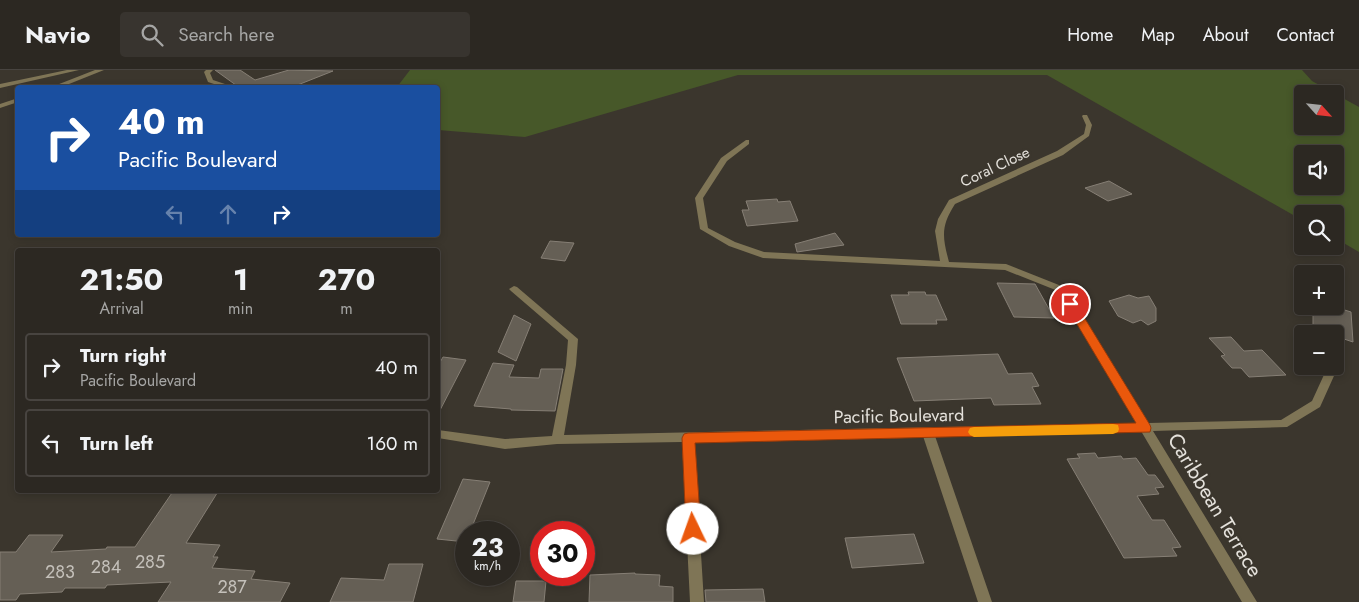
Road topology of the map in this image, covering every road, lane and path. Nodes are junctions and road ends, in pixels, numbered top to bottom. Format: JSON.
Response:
{"nodes":[{"id":1,"x":76,"y":70,"type":"edge"},
{"id":2,"x":101,"y":70,"type":"edge"},
{"id":3,"x":210,"y":70,"type":"edge"},
{"id":4,"x":60,"y":85,"type":"edge"},
{"id":5,"x":224,"y":85,"type":"edge"},
{"id":6,"x":0,"y":86,"type":"edge"},
{"id":7,"x":15,"y":101,"type":"edge"},
{"id":8,"x":0,"y":106,"type":"edge"},
{"id":9,"x":1085,"y":116,"type":"dead end"},
{"id":10,"x":746,"y":142,"type":"dead end"},
{"id":11,"x":945,"y":262,"type":"junction"},
{"id":12,"x":514,"y":289,"type":"dead end"},
{"id":13,"x":1329,"y":375,"type":"edge"},
{"id":14,"x":1145,"y":428,"type":"junction"},
{"id":15,"x":928,"y":433,"type":"junction"},
{"id":16,"x":440,"y":434,"type":"edge"},
{"id":17,"x":688,"y":438,"type":"junction"},
{"id":18,"x":557,"y":440,"type":"junction"},
{"id":19,"x":697,"y":602,"type":"edge"},
{"id":20,"x":985,"y":602,"type":"edge"},
{"id":21,"x":1250,"y":602,"type":"edge"}],
"edges":[{"from":1,"to":6,"type":"street"},
{"from":2,"to":4,"type":"street"},
{"from":3,"to":5,"type":"street"},
{"from":7,"to":8,"type":"street"},
{"from":9,"to":11,"type":"street","name":"Coral Close"},
{"from":10,"to":11,"type":"street","name":"Caribbean Terrace"},
{"from":11,"to":14,"type":"street","name":"Caribbean Terrace"},
{"from":12,"to":18,"type":"street"},
{"from":13,"to":14,"type":"street","name":"Pacific Boulevard"},
{"from":14,"to":15,"type":"street","name":"Pacific Boulevard"},
{"from":14,"to":21,"type":"street","name":"Caribbean Terrace"},
{"from":15,"to":17,"type":"street","name":"Pacific Boulevard"},
{"from":15,"to":20,"type":"street"},
{"from":16,"to":18,"type":"street","name":"Pacific Boulevard"},
{"from":17,"to":18,"type":"street","name":"Pacific Boulevard"},
{"from":17,"to":19,"type":"street"}]}
